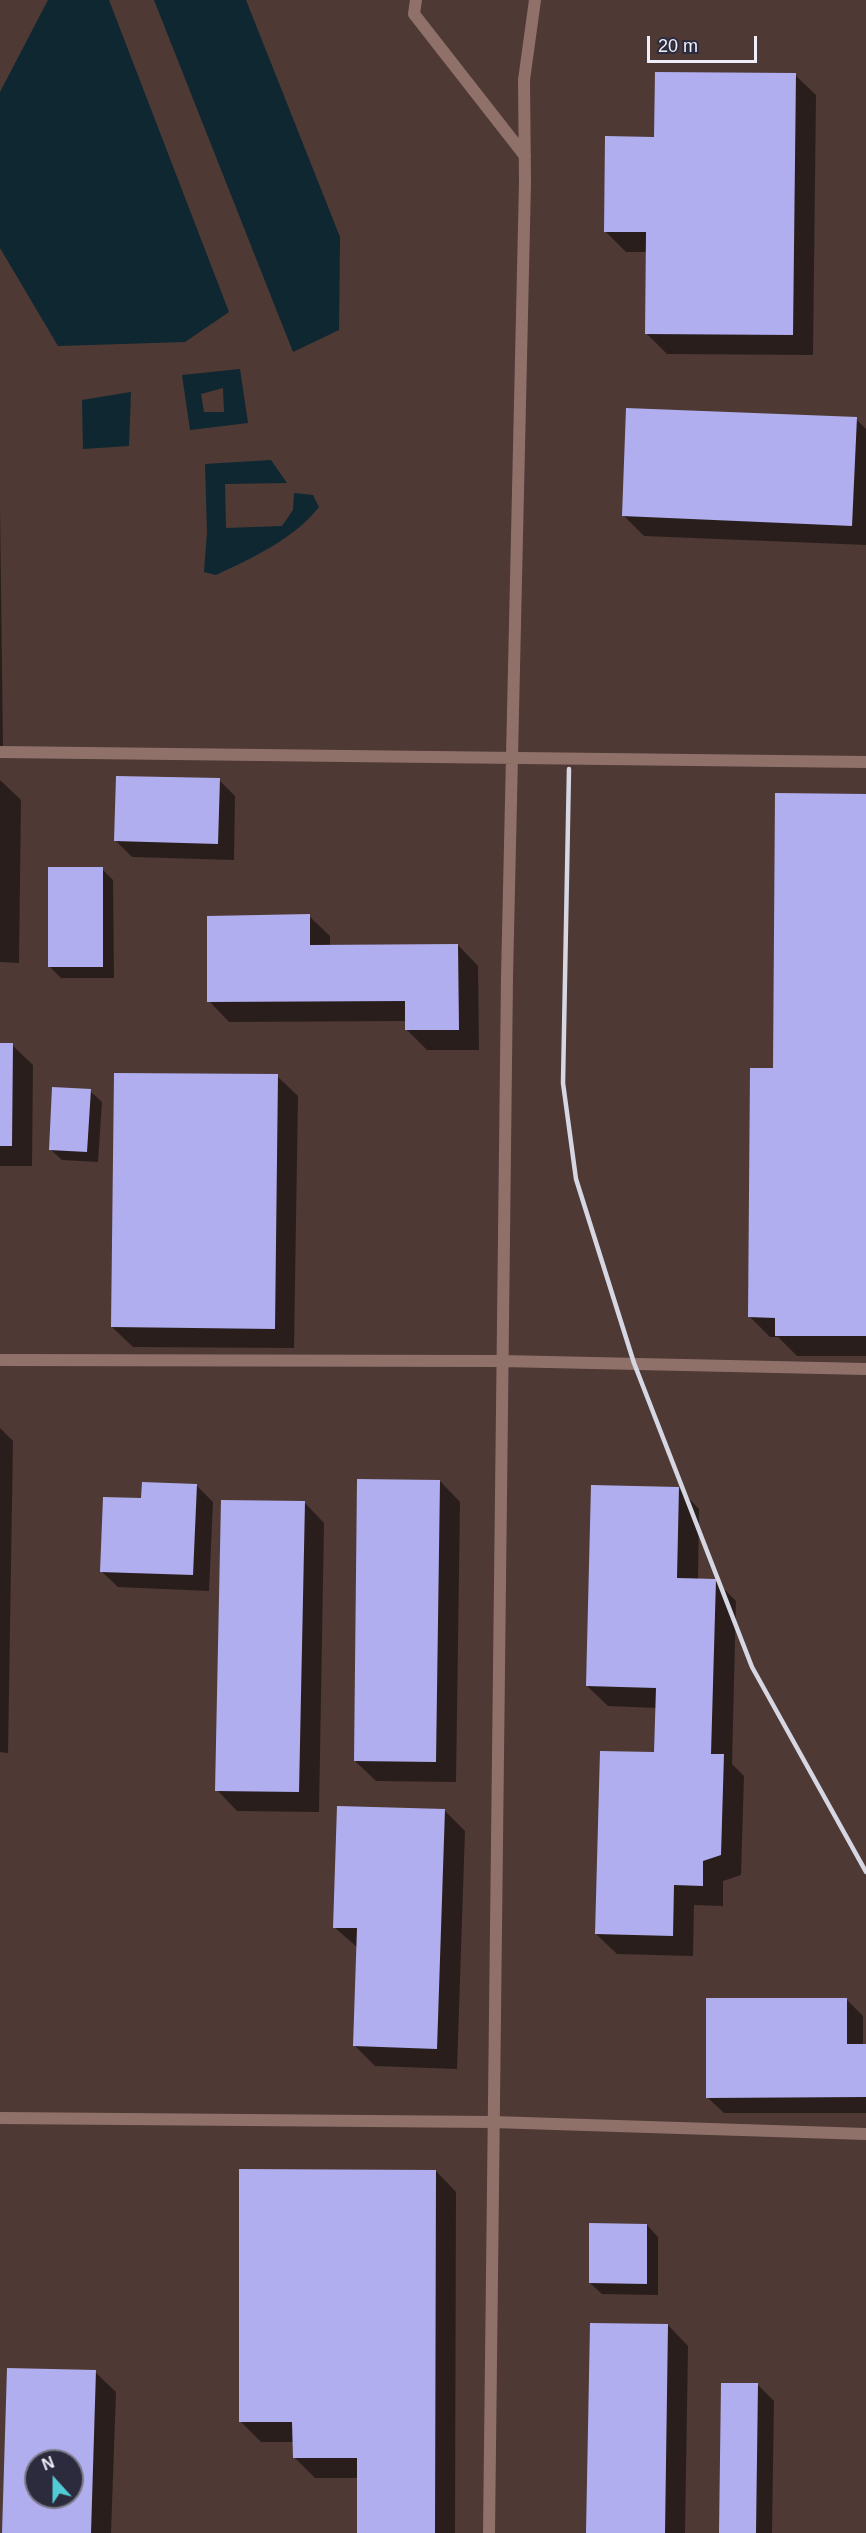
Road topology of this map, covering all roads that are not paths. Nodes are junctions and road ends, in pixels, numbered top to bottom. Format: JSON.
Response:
{"nodes":[{"id":1,"x":416,"y":0,"type":"edge"},
{"id":2,"x":535,"y":0,"type":"edge"},
{"id":3,"x":525,"y":156,"type":"junction"},
{"id":4,"x":0,"y":752,"type":"edge"},
{"id":5,"x":512,"y":759,"type":"junction"},
{"id":6,"x":866,"y":762,"type":"edge"},
{"id":7,"x":0,"y":1360,"type":"edge"},
{"id":8,"x":502,"y":1361,"type":"junction"},
{"id":9,"x":866,"y":1369,"type":"edge"},
{"id":10,"x":0,"y":2118,"type":"edge"},
{"id":11,"x":493,"y":2122,"type":"junction"},
{"id":12,"x":866,"y":2134,"type":"edge"},
{"id":13,"x":489,"y":2533,"type":"edge"}],
"edges":[{"from":1,"to":3,"type":"lane"},
{"from":2,"to":3,"type":"lane"},
{"from":3,"to":5,"type":"lane"},
{"from":4,"to":5,"type":"lane"},
{"from":5,"to":6,"type":"lane"},
{"from":5,"to":8,"type":"lane"},
{"from":7,"to":8,"type":"lane"},
{"from":8,"to":9,"type":"lane"},
{"from":8,"to":11,"type":"lane"},
{"from":10,"to":11,"type":"lane"},
{"from":11,"to":12,"type":"lane"},
{"from":11,"to":13,"type":"lane"}]}
